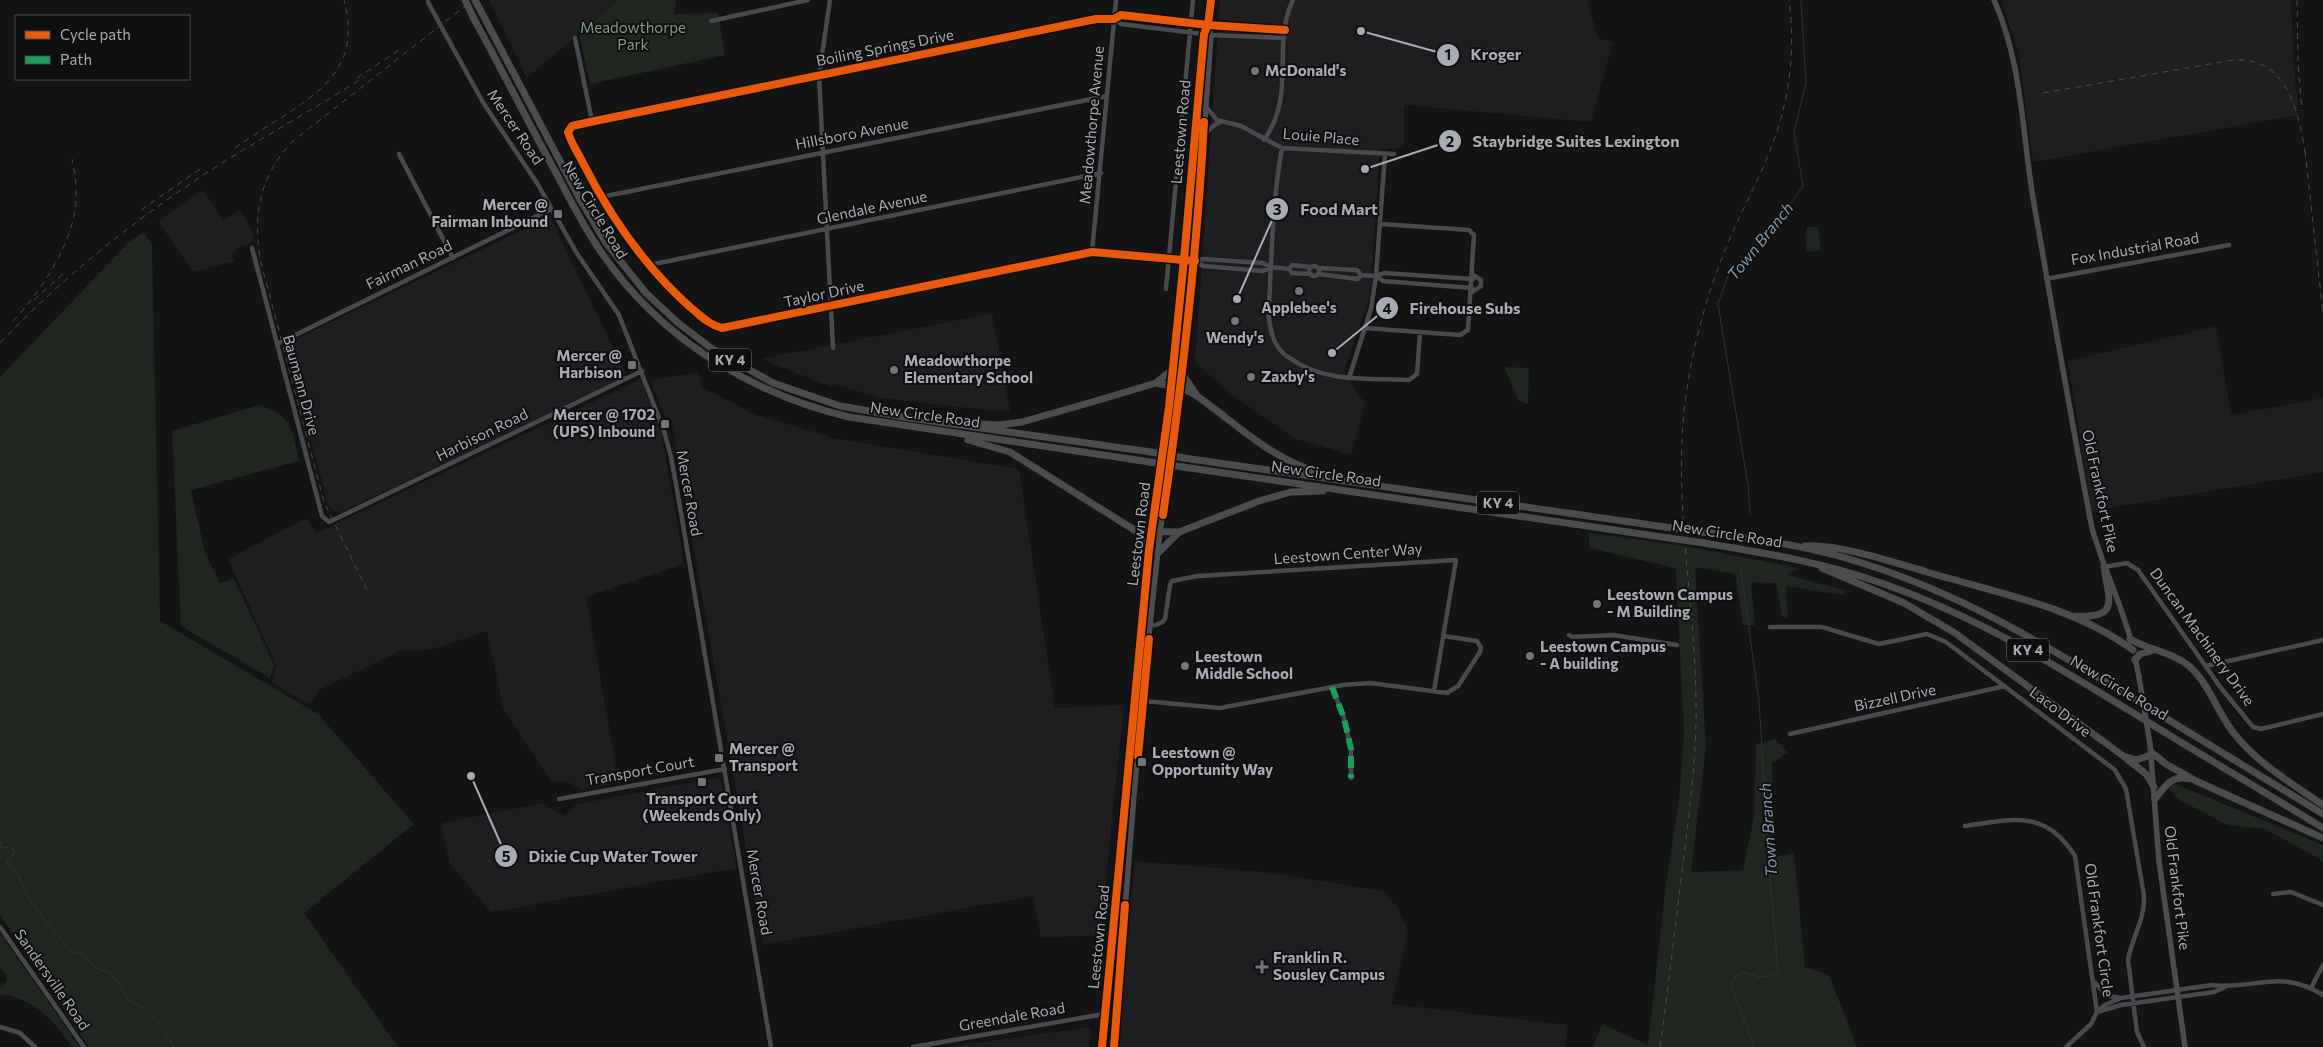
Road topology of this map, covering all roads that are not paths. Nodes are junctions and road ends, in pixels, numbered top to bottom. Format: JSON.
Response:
{"nodes":[{"id":1,"x":465,"y":0,"type":"edge"},
{"id":2,"x":475,"y":0,"type":"edge"},
{"id":3,"x":808,"y":0,"type":"edge"},
{"id":4,"x":830,"y":0,"type":"edge"},
{"id":5,"x":1116,"y":0,"type":"edge"},
{"id":6,"x":1193,"y":0,"type":"edge"},
{"id":7,"x":1211,"y":0,"type":"edge"},
{"id":8,"x":1293,"y":0,"type":"edge"},
{"id":9,"x":1994,"y":0,"type":"edge"},
{"id":10,"x":427,"y":1,"type":"edge"},
{"id":11,"x":1114,"y":19,"type":"junction"},
{"id":12,"x":711,"y":21,"type":"dead end"},
{"id":13,"x":1190,"y":24,"type":"junction"},
{"id":14,"x":1208,"y":26,"type":"junction"},
{"id":15,"x":1285,"y":30,"type":"junction"},
{"id":16,"x":1190,"y":33,"type":"junction"},
{"id":17,"x":1204,"y":34,"type":"junction"},
{"id":18,"x":1211,"y":35,"type":"junction"},
{"id":19,"x":575,"y":38,"type":"dead end"},
{"id":20,"x":1284,"y":38,"type":"junction"},
{"id":21,"x":819,"y":76,"type":"junction"},
{"id":22,"x":1107,"y":96,"type":"junction"},
{"id":23,"x":1205,"y":106,"type":"junction"},
{"id":24,"x":592,"y":121,"type":"junction"},
{"id":25,"x":1221,"y":122,"type":"junction"},
{"id":26,"x":569,"y":129,"type":"joint"},
{"id":27,"x":1203,"y":137,"type":"junction"},
{"id":28,"x":1264,"y":140,"type":"junction"},
{"id":29,"x":1282,"y":148,"type":"junction"},
{"id":30,"x":823,"y":152,"type":"junction"},
{"id":31,"x":398,"y":154,"type":"dead end"},
{"id":32,"x":1385,"y":154,"type":"junction"},
{"id":33,"x":1394,"y":154,"type":"dead end"},
{"id":34,"x":1101,"y":173,"type":"junction"},
{"id":35,"x":601,"y":197,"type":"junction"},
{"id":36,"x":551,"y":209,"type":"junction"},
{"id":37,"x":1381,"y":224,"type":"junction"},
{"id":38,"x":826,"y":230,"type":"junction"},
{"id":39,"x":2229,"y":245,"type":"dead end"},
{"id":40,"x":252,"y":248,"type":"dead end"},
{"id":41,"x":1092,"y":252,"type":"junction"},
{"id":42,"x":1167,"y":257,"type":"junction"},
{"id":43,"x":453,"y":258,"type":"junction"},
{"id":44,"x":1184,"y":259,"type":"junction"},
{"id":45,"x":1195,"y":261,"type":"junction"},
{"id":46,"x":649,"y":265,"type":"junction"},
{"id":47,"x":1270,"y":267,"type":"junction"},
{"id":48,"x":1311,"y":267,"type":"junction"},
{"id":49,"x":1318,"y":268,"type":"junction"},
{"id":50,"x":1289,"y":269,"type":"junction"},
{"id":51,"x":1310,"y":274,"type":"junction"},
{"id":52,"x":1318,"y":274,"type":"junction"},
{"id":53,"x":1361,"y":275,"type":"junction"},
{"id":54,"x":1376,"y":276,"type":"junction"},
{"id":55,"x":1473,"y":277,"type":"junction"},
{"id":56,"x":2046,"y":279,"type":"junction"},
{"id":57,"x":1166,"y":289,"type":"dead end"},
{"id":58,"x":1472,"y":290,"type":"junction"},
{"id":59,"x":831,"y":306,"type":"junction"},
{"id":60,"x":1366,"y":328,"type":"junction"},
{"id":61,"x":1420,"y":332,"type":"junction"},
{"id":62,"x":277,"y":344,"type":"junction"},
{"id":63,"x":833,"y":348,"type":"dead end"},
{"id":64,"x":1173,"y":369,"type":"junction"},
{"id":65,"x":642,"y":372,"type":"junction"},
{"id":66,"x":1183,"y":375,"type":"junction"},
{"id":67,"x":1349,"y":378,"type":"junction"},
{"id":68,"x":1156,"y":384,"type":"junction"},
{"id":69,"x":1171,"y":386,"type":"junction"},
{"id":70,"x":1182,"y":388,"type":"junction"},
{"id":71,"x":1200,"y":398,"type":"junction"},
{"id":72,"x":935,"y":422,"type":"junction"},
{"id":73,"x":937,"y":432,"type":"junction"},
{"id":74,"x":1332,"y":478,"type":"junction"},
{"id":75,"x":1343,"y":491,"type":"junction"},
{"id":76,"x":334,"y":521,"type":"joint"},
{"id":77,"x":1136,"y":531,"type":"junction"},
{"id":78,"x":1152,"y":532,"type":"junction"},
{"id":79,"x":1160,"y":532,"type":"junction"},
{"id":80,"x":1179,"y":532,"type":"junction"},
{"id":81,"x":1799,"y":547,"type":"junction"},
{"id":82,"x":1149,"y":550,"type":"junction"},
{"id":83,"x":1158,"y":553,"type":"junction"},
{"id":84,"x":1813,"y":563,"type":"junction"},
{"id":85,"x":2104,"y":567,"type":"junction"},
{"id":86,"x":2070,"y":616,"type":"junction"},
{"id":87,"x":1142,"y":625,"type":"junction"},
{"id":88,"x":1150,"y":625,"type":"junction"},
{"id":89,"x":1770,"y":627,"type":"dead end"},
{"id":90,"x":1569,"y":635,"type":"dead end"},
{"id":91,"x":1444,"y":636,"type":"junction"},
{"id":92,"x":2130,"y":639,"type":"junction"},
{"id":93,"x":2323,"y":640,"type":"edge"},
{"id":94,"x":1677,"y":645,"type":"dead end"},
{"id":95,"x":2133,"y":650,"type":"junction"},
{"id":96,"x":2155,"y":650,"type":"junction"},
{"id":97,"x":2135,"y":660,"type":"junction"},
{"id":98,"x":2206,"y":666,"type":"junction"},
{"id":99,"x":2005,"y":686,"type":"junction"},
{"id":100,"x":1332,"y":687,"type":"junction"},
{"id":101,"x":1434,"y":691,"type":"junction"},
{"id":102,"x":1134,"y":698,"type":"junction"},
{"id":103,"x":1144,"y":701,"type":"junction"},
{"id":104,"x":2323,"y":714,"type":"edge"},
{"id":105,"x":1790,"y":734,"type":"dead end"},
{"id":106,"x":2151,"y":751,"type":"junction"},
{"id":107,"x":2122,"y":755,"type":"junction"},
{"id":108,"x":725,"y":769,"type":"junction"},
{"id":109,"x":1351,"y":778,"type":"dead end"},
{"id":110,"x":2196,"y":781,"type":"junction"},
{"id":111,"x":2154,"y":787,"type":"junction"},
{"id":112,"x":559,"y":799,"type":"dead end"},
{"id":113,"x":2155,"y":799,"type":"junction"},
{"id":114,"x":2323,"y":805,"type":"edge"},
{"id":115,"x":2323,"y":814,"type":"edge"},
{"id":116,"x":1966,"y":826,"type":"dead end"},
{"id":117,"x":2323,"y":828,"type":"edge"},
{"id":118,"x":2323,"y":838,"type":"edge"},
{"id":119,"x":2273,"y":894,"type":"dead end"},
{"id":120,"x":2323,"y":905,"type":"edge"},
{"id":121,"x":0,"y":927,"type":"edge"},
{"id":122,"x":2323,"y":965,"type":"edge"},
{"id":123,"x":2094,"y":983,"type":"junction"},
{"id":124,"x":2226,"y":986,"type":"junction"},
{"id":125,"x":2311,"y":988,"type":"junction"},
{"id":126,"x":2178,"y":990,"type":"junction"},
{"id":127,"x":2323,"y":995,"type":"edge"},
{"id":128,"x":2179,"y":997,"type":"junction"},
{"id":129,"x":2121,"y":998,"type":"junction"},
{"id":130,"x":2132,"y":998,"type":"junction"},
{"id":131,"x":2133,"y":1004,"type":"junction"},
{"id":132,"x":1116,"y":1012,"type":"junction"},
{"id":133,"x":2097,"y":1012,"type":"junction"},
{"id":134,"x":1106,"y":1014,"type":"junction"},
{"id":135,"x":0,"y":1027,"type":"edge"},
{"id":136,"x":35,"y":1047,"type":"edge"},
{"id":137,"x":84,"y":1047,"type":"edge"},
{"id":138,"x":771,"y":1047,"type":"edge"},
{"id":139,"x":912,"y":1047,"type":"edge"},
{"id":140,"x":1102,"y":1047,"type":"edge"},
{"id":141,"x":1114,"y":1047,"type":"edge"},
{"id":142,"x":2066,"y":1047,"type":"edge"},
{"id":143,"x":2144,"y":1047,"type":"edge"},
{"id":144,"x":2185,"y":1047,"type":"edge"}],
"edges":[{"from":1,"to":73,"type":"highway","name":"New Circle Road","number":"KY 4","bridge":true},
{"from":2,"to":72,"type":"highway","name":"New Circle Road","number":"KY 4"},
{"from":3,"to":12,"type":"street"},
{"from":4,"to":21,"type":"street"},
{"from":5,"to":11,"type":"street","name":"Meadowthorpe Avenue"},
{"from":6,"to":13,"type":"street"},
{"from":7,"to":14,"type":"main road","name":"Leestown Road"},
{"from":8,"to":15,"type":"street"},
{"from":9,"to":56,"type":"main road","name":"Old Frankfort Pike"},
{"from":10,"to":36,"type":"street","name":"Mercer Road","bridge":true},
{"from":11,"to":13,"type":"street","name":"Boiling Springs Drive"},
{"from":11,"to":16,"type":"street","name":"Boiling Springs Drive"},
{"from":11,"to":21,"type":"street","name":"Boiling Springs Drive"},
{"from":11,"to":22,"type":"street","name":"Meadowthorpe Avenue"},
{"from":13,"to":14,"type":"street","name":"Boiling Springs Drive"},
{"from":13,"to":16,"type":"street"},
{"from":14,"to":15,"type":"street","name":"Boiling Springs Drive"},
{"from":14,"to":17,"type":"main road","name":"Leestown Road"},
{"from":14,"to":18,"type":"main road","name":"Leestown Road"},
{"from":15,"to":20,"type":"street"},
{"from":16,"to":17,"type":"street","name":"Boiling Springs Drive"},
{"from":16,"to":42,"type":"street"},
{"from":17,"to":18,"type":"street","name":"Boiling Springs Drive"},
{"from":17,"to":44,"type":"main road","name":"Leestown Road"},
{"from":18,"to":20,"type":"street","name":"Boiling Springs Drive"},
{"from":18,"to":23,"type":"main road","name":"Leestown Road"},
{"from":19,"to":24,"type":"street"},
{"from":20,"to":28,"type":"street"},
{"from":21,"to":24,"type":"street","name":"Boiling Springs Drive"},
{"from":21,"to":30,"type":"street"},
{"from":22,"to":30,"type":"street","name":"Hillsboro Avenue"},
{"from":22,"to":34,"type":"street","name":"Meadowthorpe Avenue"},
{"from":23,"to":25,"type":"street"},
{"from":23,"to":27,"type":"main road","name":"Leestown Road"},
{"from":24,"to":26,"type":"street","name":"Boiling Springs Drive"},
{"from":25,"to":27,"type":"street"},
{"from":25,"to":28,"type":"street","name":"Louie Place"},
{"from":26,"to":35,"type":"street","name":"Taylor Drive"},
{"from":27,"to":45,"type":"main road","name":"Leestown Road"},
{"from":28,"to":29,"type":"street","name":"Louie Place"},
{"from":29,"to":32,"type":"street","name":"Louie Place"},
{"from":29,"to":47,"type":"street"},
{"from":30,"to":35,"type":"street","name":"Hillsboro Avenue"},
{"from":30,"to":38,"type":"street"},
{"from":31,"to":43,"type":"street"},
{"from":32,"to":33,"type":"street","name":"Louie Place"},
{"from":32,"to":37,"type":"street"},
{"from":34,"to":38,"type":"street","name":"Glendale Avenue"},
{"from":34,"to":41,"type":"street","name":"Meadowthorpe Avenue"},
{"from":35,"to":46,"type":"street","name":"Taylor Drive"},
{"from":36,"to":43,"type":"street","name":"Fairman Road"},
{"from":36,"to":65,"type":"street","name":"Mercer Road"},
{"from":37,"to":54,"type":"street"},
{"from":37,"to":55,"type":"street"},
{"from":38,"to":46,"type":"street","name":"Glendale Avenue"},
{"from":38,"to":59,"type":"street"},
{"from":39,"to":56,"type":"street","name":"Fox Industrial Road"},
{"from":40,"to":62,"type":"street","name":"Baumann Drive"},
{"from":41,"to":42,"type":"street","name":"Taylor Drive"},
{"from":41,"to":59,"type":"street","name":"Taylor Drive"},
{"from":42,"to":44,"type":"street","name":"Taylor Drive"},
{"from":42,"to":57,"type":"street"},
{"from":43,"to":62,"type":"street","name":"Fairman Road"},
{"from":44,"to":45,"type":"street","name":"Taylor Drive"},
{"from":44,"to":64,"type":"main road","name":"Leestown Road"},
{"from":45,"to":47,"type":"street"},
{"from":45,"to":47,"type":"street"},
{"from":45,"to":66,"type":"main road","name":"Leestown Road"},
{"from":46,"to":59,"type":"street","name":"Taylor Drive"},
{"from":47,"to":50,"type":"street"},
{"from":47,"to":67,"type":"street"},
{"from":48,"to":49,"type":"street"},
{"from":48,"to":50,"type":"street"},
{"from":48,"to":51,"type":"street"},
{"from":49,"to":52,"type":"street"},
{"from":49,"to":53,"type":"street"},
{"from":50,"to":51,"type":"street"},
{"from":51,"to":52,"type":"street"},
{"from":52,"to":53,"type":"street"},
{"from":53,"to":54,"type":"street"},
{"from":54,"to":55,"type":"street"},
{"from":54,"to":58,"type":"street"},
{"from":54,"to":60,"type":"street"},
{"from":55,"to":58,"type":"street"},
{"from":55,"to":58,"type":"street"},
{"from":56,"to":85,"type":"main road","name":"Old Frankfort Pike"},
{"from":58,"to":61,"type":"street"},
{"from":59,"to":63,"type":"street"},
{"from":60,"to":61,"type":"street"},
{"from":60,"to":67,"type":"street"},
{"from":61,"to":67,"type":"street"},
{"from":62,"to":76,"type":"street","name":"Baumann Drive"},
{"from":64,"to":68,"type":"highway"},
{"from":64,"to":69,"type":"main road","name":"Leestown Road"},
{"from":65,"to":76,"type":"street","name":"Harbison Road"},
{"from":65,"to":108,"type":"street","name":"Mercer Road"},
{"from":66,"to":70,"type":"main road","name":"Leestown Road"},
{"from":66,"to":71,"type":"highway"},
{"from":68,"to":69,"type":"highway"},
{"from":68,"to":72,"type":"highway"},
{"from":69,"to":70,"type":"highway"},
{"from":69,"to":78,"type":"main road","name":"Leestown Road"},
{"from":70,"to":71,"type":"highway"},
{"from":70,"to":79,"type":"main road","name":"Leestown Road"},
{"from":71,"to":74,"type":"highway"},
{"from":72,"to":74,"type":"highway","name":"New Circle Road","number":"KY 4","bridge":true},
{"from":73,"to":75,"type":"highway","name":"New Circle Road","number":"KY 4","bridge":true},
{"from":73,"to":77,"type":"highway"},
{"from":74,"to":81,"type":"highway","name":"New Circle Road","number":"KY 4","bridge":true},
{"from":75,"to":80,"type":"highway"},
{"from":75,"to":84,"type":"highway","name":"New Circle Road","number":"KY 4","bridge":true},
{"from":77,"to":78,"type":"highway"},
{"from":77,"to":82,"type":"highway"},
{"from":78,"to":79,"type":"highway"},
{"from":78,"to":82,"type":"main road","name":"Leestown Road"},
{"from":79,"to":80,"type":"highway"},
{"from":79,"to":83,"type":"main road","name":"Leestown Road"},
{"from":80,"to":83,"type":"highway"},
{"from":81,"to":86,"type":"highway"},
{"from":81,"to":115,"type":"highway","name":"New Circle Road","number":"KY 4"},
{"from":82,"to":87,"type":"main road","name":"Leestown Road"},
{"from":83,"to":88,"type":"main road","name":"Leestown Road"},
{"from":84,"to":107,"type":"highway"},
{"from":84,"to":117,"type":"highway","name":"New Circle Road","number":"KY 4"},
{"from":85,"to":86,"type":"highway"},
{"from":85,"to":92,"type":"main road","name":"Old Frankfort Pike"},
{"from":85,"to":98,"type":"street","name":"Duncan Machinery Drive"},
{"from":86,"to":95,"type":"highway"},
{"from":87,"to":88,"type":"street"},
{"from":87,"to":102,"type":"main road","name":"Leestown Road"},
{"from":88,"to":91,"type":"street","name":"Leestown Center Way"},
{"from":88,"to":103,"type":"main road","name":"Leestown Road"},
{"from":89,"to":99,"type":"street","name":"Laco Drive"},
{"from":90,"to":94,"type":"street"},
{"from":91,"to":101,"type":"street","name":"Leestown Center Way"},
{"from":91,"to":101,"type":"street"},
{"from":92,"to":95,"type":"main road","name":"Old Frankfort Pike"},
{"from":92,"to":96,"type":"highway"},
{"from":93,"to":98,"type":"street"},
{"from":95,"to":97,"type":"main road","name":"Old Frankfort Pike"},
{"from":96,"to":97,"type":"highway"},
{"from":96,"to":114,"type":"highway"},
{"from":97,"to":106,"type":"main road","name":"Old Frankfort Pike","bridge":true},
{"from":98,"to":104,"type":"street","name":"Duncan Machinery Drive"},
{"from":99,"to":105,"type":"street","name":"Bizzell Drive"},
{"from":99,"to":130,"type":"street","name":"Laco Drive"},
{"from":100,"to":101,"type":"street"},
{"from":100,"to":103,"type":"street"},
{"from":100,"to":109,"type":"street"},
{"from":102,"to":103,"type":"street"},
{"from":102,"to":134,"type":"main road","name":"Leestown Road"},
{"from":103,"to":132,"type":"main road","name":"Leestown Road"},
{"from":106,"to":107,"type":"highway"},
{"from":106,"to":110,"type":"highway"},
{"from":106,"to":111,"type":"main road","name":"Old Frankfort Pike"},
{"from":107,"to":111,"type":"highway"},
{"from":108,"to":112,"type":"street","name":"Transport Court"},
{"from":108,"to":138,"type":"street","name":"Mercer Road"},
{"from":110,"to":113,"type":"highway"},
{"from":110,"to":118,"type":"highway"},
{"from":111,"to":113,"type":"main road","name":"Old Frankfort Pike"},
{"from":113,"to":126,"type":"main road","name":"Old Frankfort Pike"},
{"from":116,"to":123,"type":"street","name":"Old Frankfort Circle"},
{"from":119,"to":120,"type":"street"},
{"from":121,"to":137,"type":"street","name":"Sandersville Road"},
{"from":122,"to":125,"type":"street"},
{"from":123,"to":129,"type":"street"},
{"from":123,"to":133,"type":"street","name":"Old Frankfort Circle"},
{"from":124,"to":125,"type":"street"},
{"from":124,"to":126,"type":"street"},
{"from":124,"to":128,"type":"street","name":"Old Frankfort Circle"},
{"from":125,"to":127,"type":"street"},
{"from":126,"to":128,"type":"main road","name":"Old Frankfort Pike"},
{"from":126,"to":130,"type":"street"},
{"from":128,"to":131,"type":"street","name":"Old Frankfort Circle"},
{"from":128,"to":144,"type":"main road","name":"Old Frankfort Pike"},
{"from":129,"to":130,"type":"street"},
{"from":129,"to":133,"type":"street","name":"Old Frankfort Circle"},
{"from":130,"to":131,"type":"street","name":"Laco Drive"},
{"from":131,"to":133,"type":"street","name":"Old Frankfort Circle"},
{"from":131,"to":143,"type":"street","name":"Laco Drive"},
{"from":132,"to":134,"type":"street","name":"Greendale Road"},
{"from":132,"to":141,"type":"main road","name":"Leestown Road"},
{"from":133,"to":142,"type":"street","name":"Old Frankfort Circle"},
{"from":134,"to":139,"type":"street","name":"Greendale Road"},
{"from":134,"to":140,"type":"main road","name":"Leestown Road"},
{"from":135,"to":136,"type":"street"}]}
